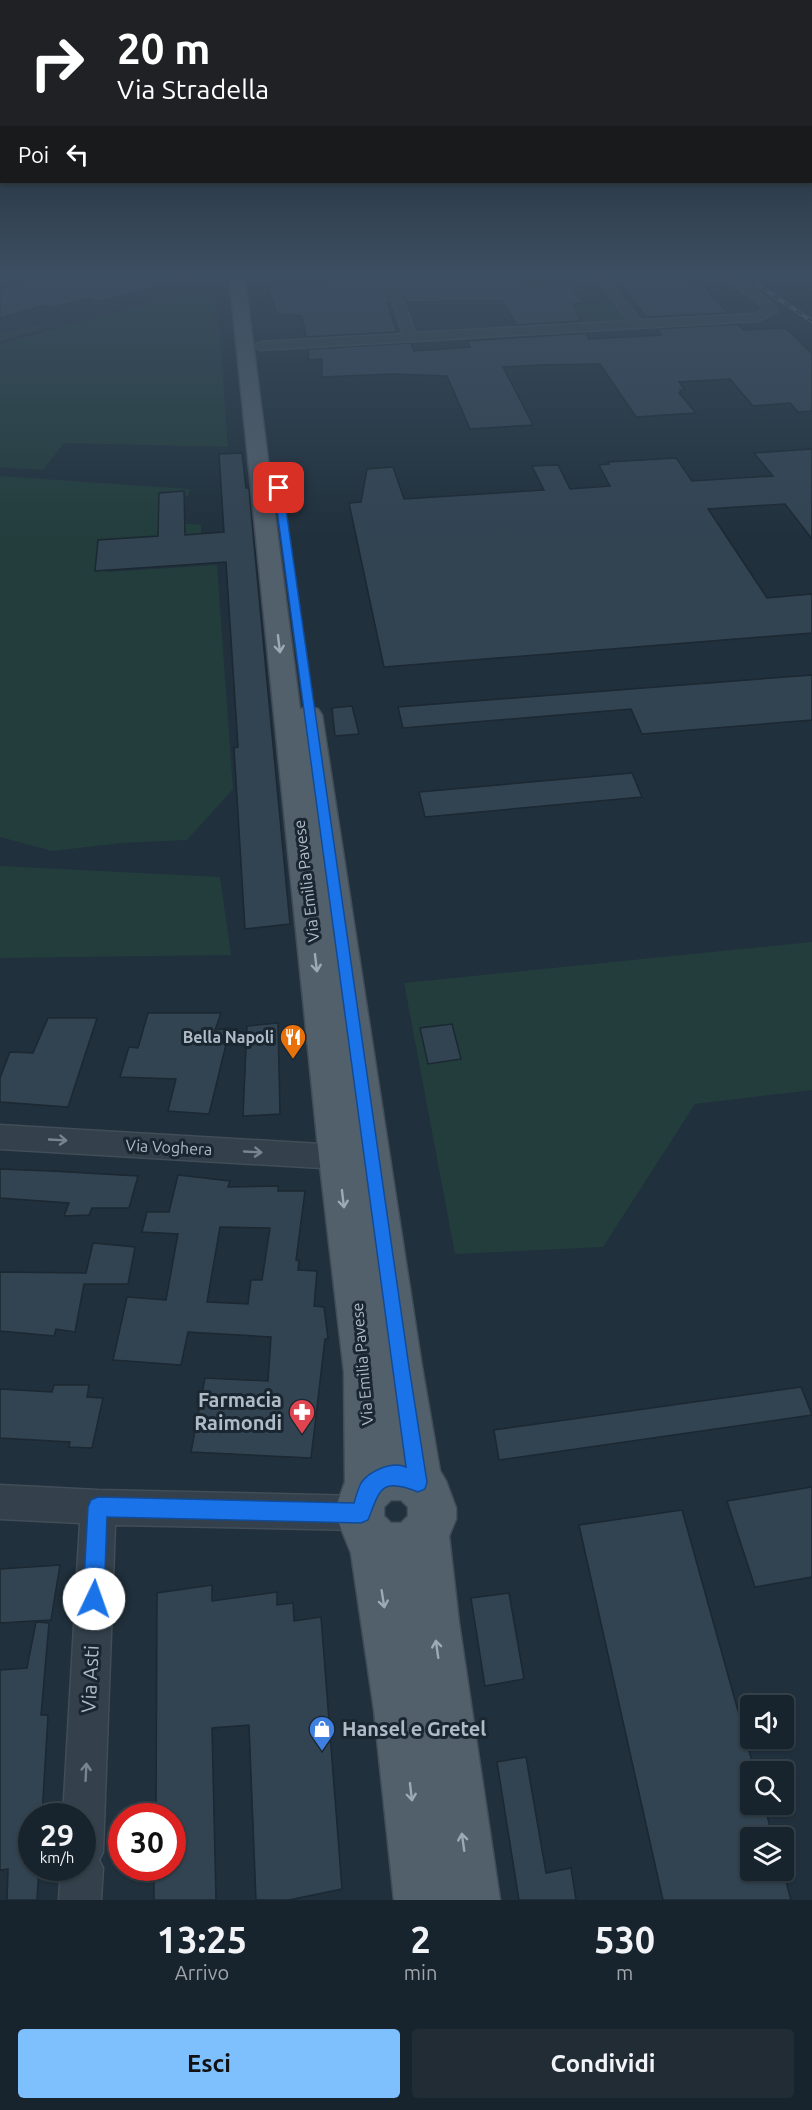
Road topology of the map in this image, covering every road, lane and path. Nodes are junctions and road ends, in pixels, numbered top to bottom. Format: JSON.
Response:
{"nodes":[{"id":1,"x":252,"y":361,"type":"edge"},
{"id":2,"x":262,"y":361,"type":"edge"},
{"id":3,"x":0,"y":1137,"type":"edge"},
{"id":4,"x":338,"y":1157,"type":"junction"},
{"id":5,"x":418,"y":1482,"type":"junction"},
{"id":6,"x":0,"y":1502,"type":"edge"},
{"id":7,"x":98,"y":1507,"type":"junction"},
{"id":8,"x":368,"y":1514,"type":"junction"},
{"id":9,"x":425,"y":1534,"type":"junction"},
{"id":10,"x":84,"y":1803,"type":"edge"},
{"id":11,"x":81,"y":1881,"type":"edge"},
{"id":12,"x":80,"y":1900,"type":"edge"},
{"id":13,"x":423,"y":1900,"type":"edge"},
{"id":14,"x":471,"y":1900,"type":"edge"}],
"edges":[{"from":1,"to":4,"type":"main road","name":"Via Emilia Pavese","one_way":true},
{"from":2,"to":5,"type":"main road","name":"Via Emilia Pavese"},
{"from":3,"to":4,"type":"street","name":"Via Voghera","one_way":true},
{"from":4,"to":8,"type":"main road","name":"Via Emilia Pavese","one_way":true},
{"from":5,"to":8,"type":"main road"},
{"from":5,"to":9,"type":"main road","name":"Via Emilia Pavese"},
{"from":6,"to":7,"type":"street"},
{"from":7,"to":8,"type":"street"},
{"from":10,"to":7,"type":"street","name":"Via Asti","one_way":true},
{"from":8,"to":9,"type":"main road"},
{"from":8,"to":13,"type":"main road","name":"Via Emilia Pavese","one_way":true},
{"from":14,"to":9,"type":"main road","name":"Via Emilia Pavese","one_way":true},
{"from":11,"to":12,"type":"street"}]}
